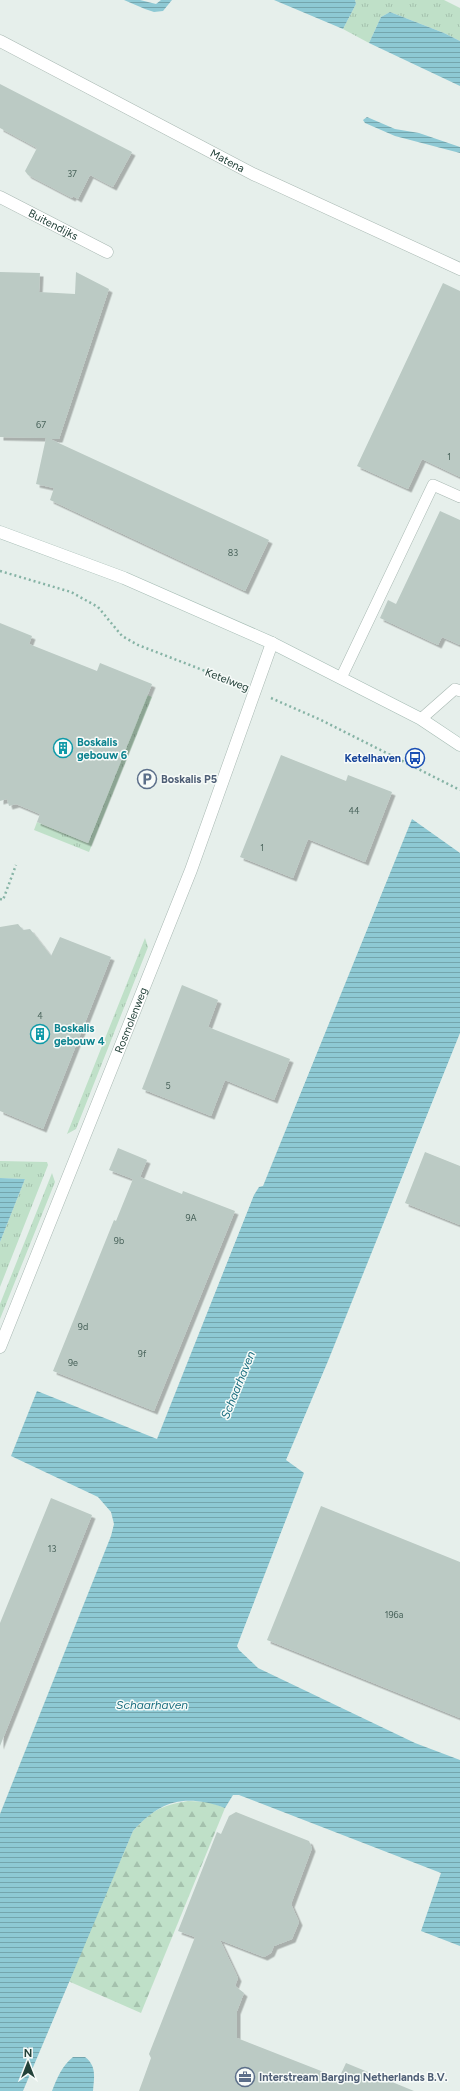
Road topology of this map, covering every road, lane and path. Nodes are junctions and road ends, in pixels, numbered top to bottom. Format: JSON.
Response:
{"nodes":[{"id":1,"x":0,"y":41,"type":"edge"},
{"id":2,"x":0,"y":197,"type":"edge"},
{"id":3,"x":107,"y":252,"type":"dead end"},
{"id":4,"x":460,"y":269,"type":"edge"},
{"id":5,"x":460,"y":496,"type":"edge"},
{"id":6,"x":0,"y":532,"type":"edge"},
{"id":7,"x":0,"y":571,"type":"edge"},
{"id":8,"x":272,"y":643,"type":"junction"},
{"id":9,"x":341,"y":678,"type":"junction"},
{"id":10,"x":254,"y":690,"type":"junction"},
{"id":11,"x":460,"y":691,"type":"edge"},
{"id":12,"x":421,"y":719,"type":"junction"},
{"id":13,"x":460,"y":745,"type":"edge"},
{"id":14,"x":460,"y":790,"type":"edge"},
{"id":15,"x":16,"y":865,"type":"dead end"},
{"id":16,"x":0,"y":899,"type":"edge"},
{"id":17,"x":0,"y":1347,"type":"edge"}],
"edges":[{"from":1,"to":4,"type":"street","name":"Matena"},
{"from":2,"to":3,"type":"street","name":"Buitendijks"},
{"from":5,"to":9,"type":"lane"},
{"from":6,"to":8,"type":"street"},
{"from":7,"to":10,"type":"path","name":"Ketelweg"},
{"from":8,"to":9,"type":"street"},
{"from":8,"to":10,"type":"street","name":"Rosmolenweg"},
{"from":9,"to":12,"type":"street"},
{"from":10,"to":14,"type":"path","name":"Ketelweg"},
{"from":10,"to":17,"type":"street","name":"Rosmolenweg"},
{"from":11,"to":12,"type":"lane"},
{"from":12,"to":13,"type":"street"},
{"from":15,"to":16,"type":"path"}]}
